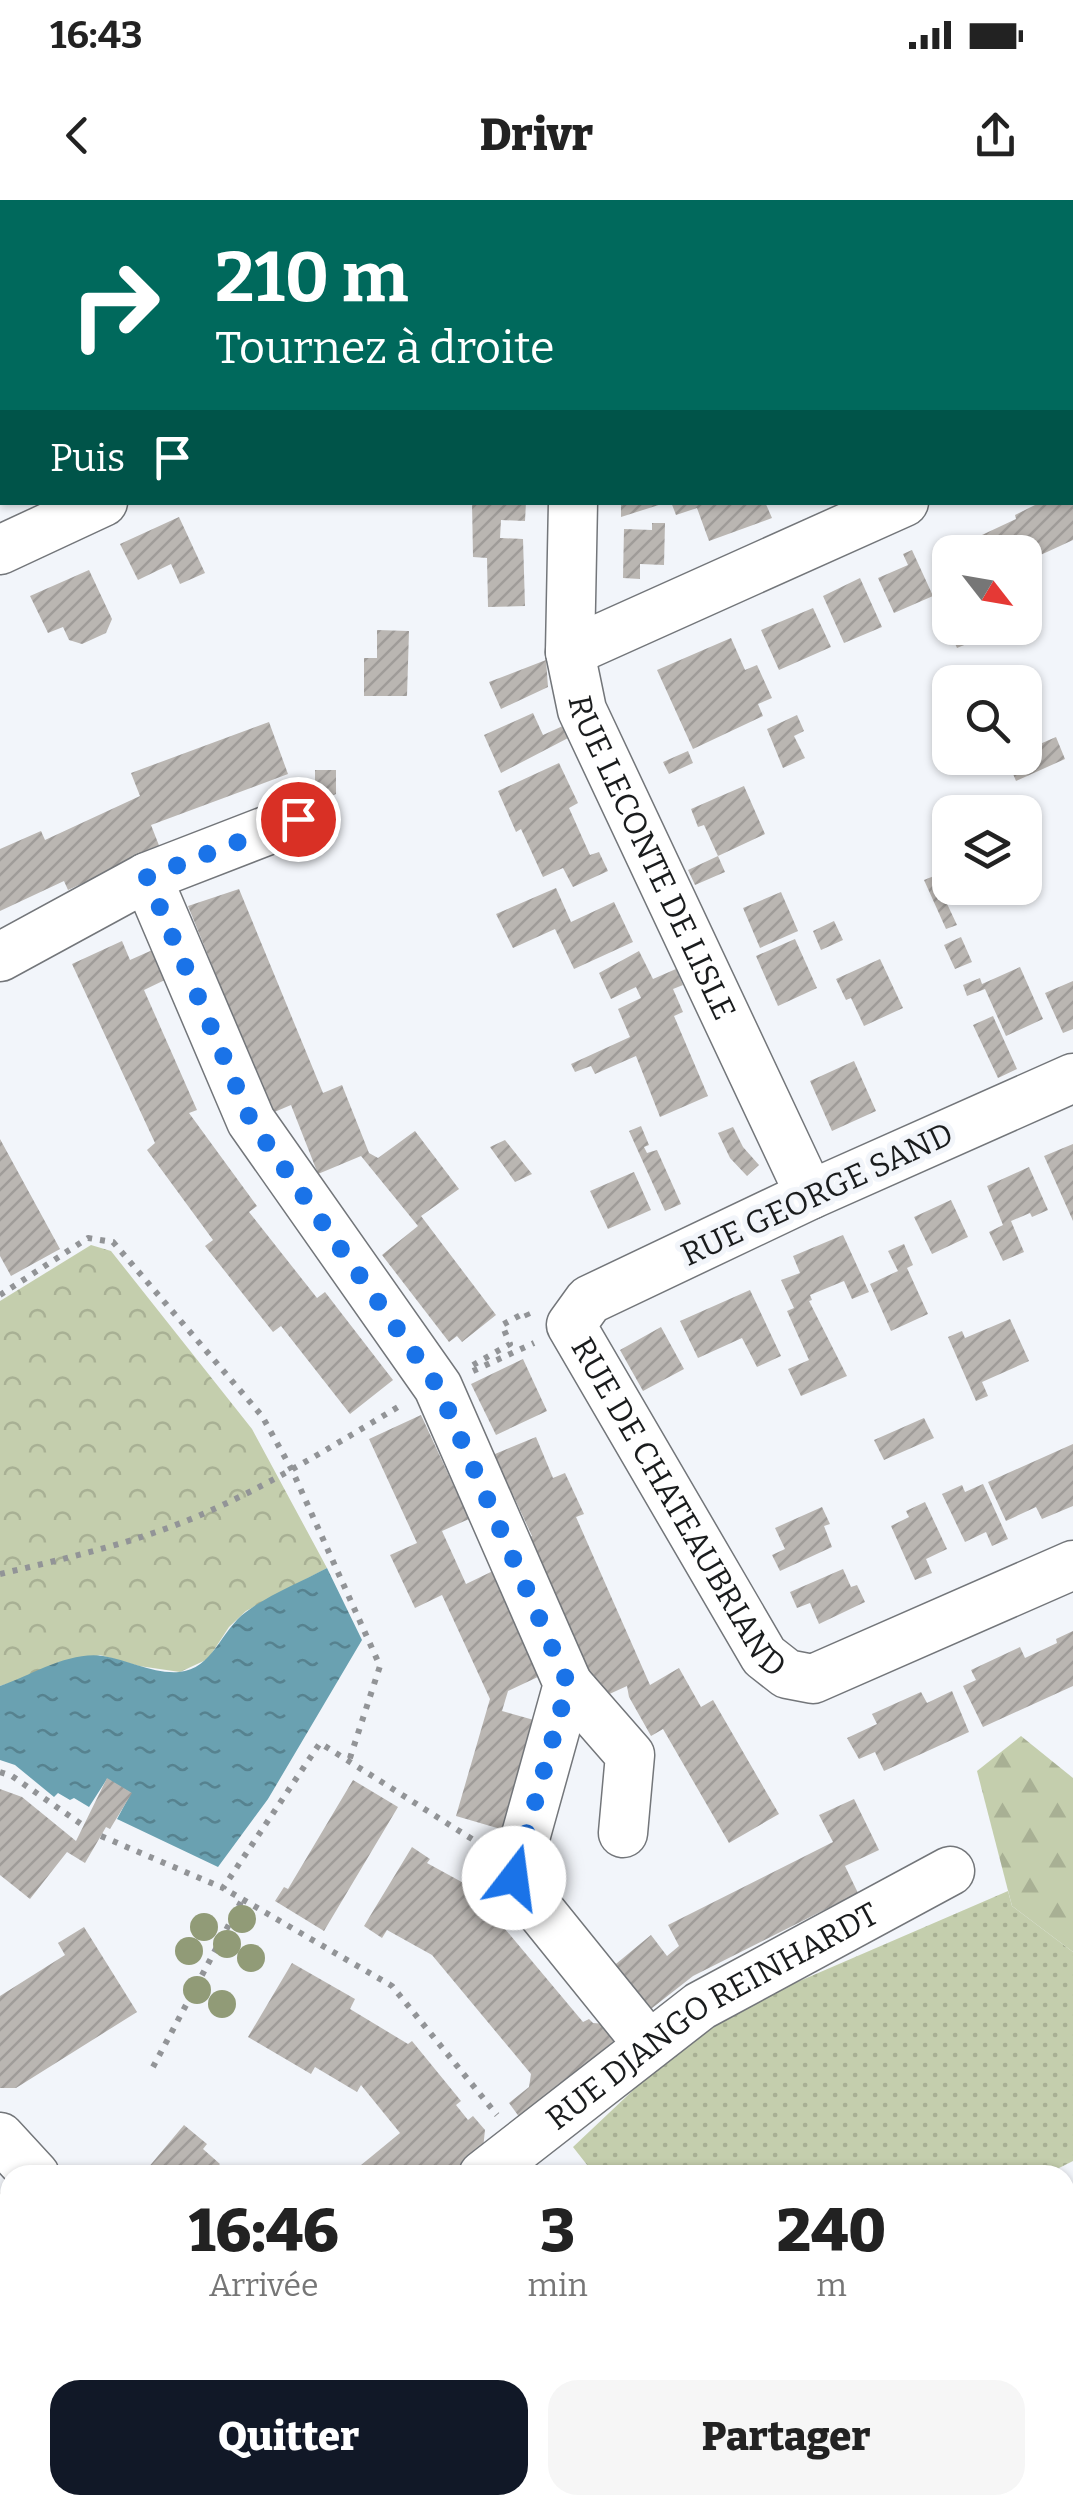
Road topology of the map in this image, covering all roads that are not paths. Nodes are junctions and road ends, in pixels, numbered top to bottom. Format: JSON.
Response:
{"nodes":[{"id":1,"x":96,"y":505,"type":"edge"},
{"id":2,"x":573,"y":505,"type":"edge"},
{"id":3,"x":897,"y":505,"type":"edge"},
{"id":4,"x":0,"y":550,"type":"edge"},
{"id":5,"x":570,"y":652,"type":"junction"},
{"id":6,"x":298,"y":819,"type":"dead end"},
{"id":7,"x":147,"y":877,"type":"junction"},
{"id":8,"x":0,"y":957,"type":"edge"},
{"id":9,"x":1073,"y":1078,"type":"edge"},
{"id":10,"x":810,"y":1195,"type":"junction"},
{"id":11,"x":556,"y":1333,"type":"joint"},
{"id":12,"x":1073,"y":1565,"type":"edge"},
{"id":13,"x":568,"y":1684,"type":"junction"},
{"id":14,"x":623,"y":1833,"type":"dead end"},
{"id":15,"x":950,"y":1871,"type":"dead end"},
{"id":16,"x":648,"y":2044,"type":"junction"},
{"id":17,"x":0,"y":2137,"type":"edge"},
{"id":18,"x":27,"y":2165,"type":"edge"},
{"id":19,"x":495,"y":2165,"type":"edge"}],
"edges":[{"from":1,"to":4,"type":"street"},
{"from":2,"to":5,"type":"street","name":"RUE LECONTE DE LISLE"},
{"from":3,"to":5,"type":"street"},
{"from":5,"to":10,"type":"street","name":"RUE LECONTE DE LISLE"},
{"from":6,"to":7,"type":"street"},
{"from":7,"to":8,"type":"street"},
{"from":7,"to":13,"type":"street"},
{"from":9,"to":10,"type":"street","name":"RUE GEORGE SAND"},
{"from":10,"to":11,"type":"street","name":"RUE GEORGE SAND"},
{"from":11,"to":12,"type":"street","name":"RUE DE CHATEAUBRIAND"},
{"from":13,"to":14,"type":"street"},
{"from":13,"to":16,"type":"street"},
{"from":15,"to":16,"type":"street","name":"RUE DJANGO REINHARDT"},
{"from":16,"to":19,"type":"street","name":"RUE DJANGO REINHARDT"},
{"from":17,"to":18,"type":"street"}]}
